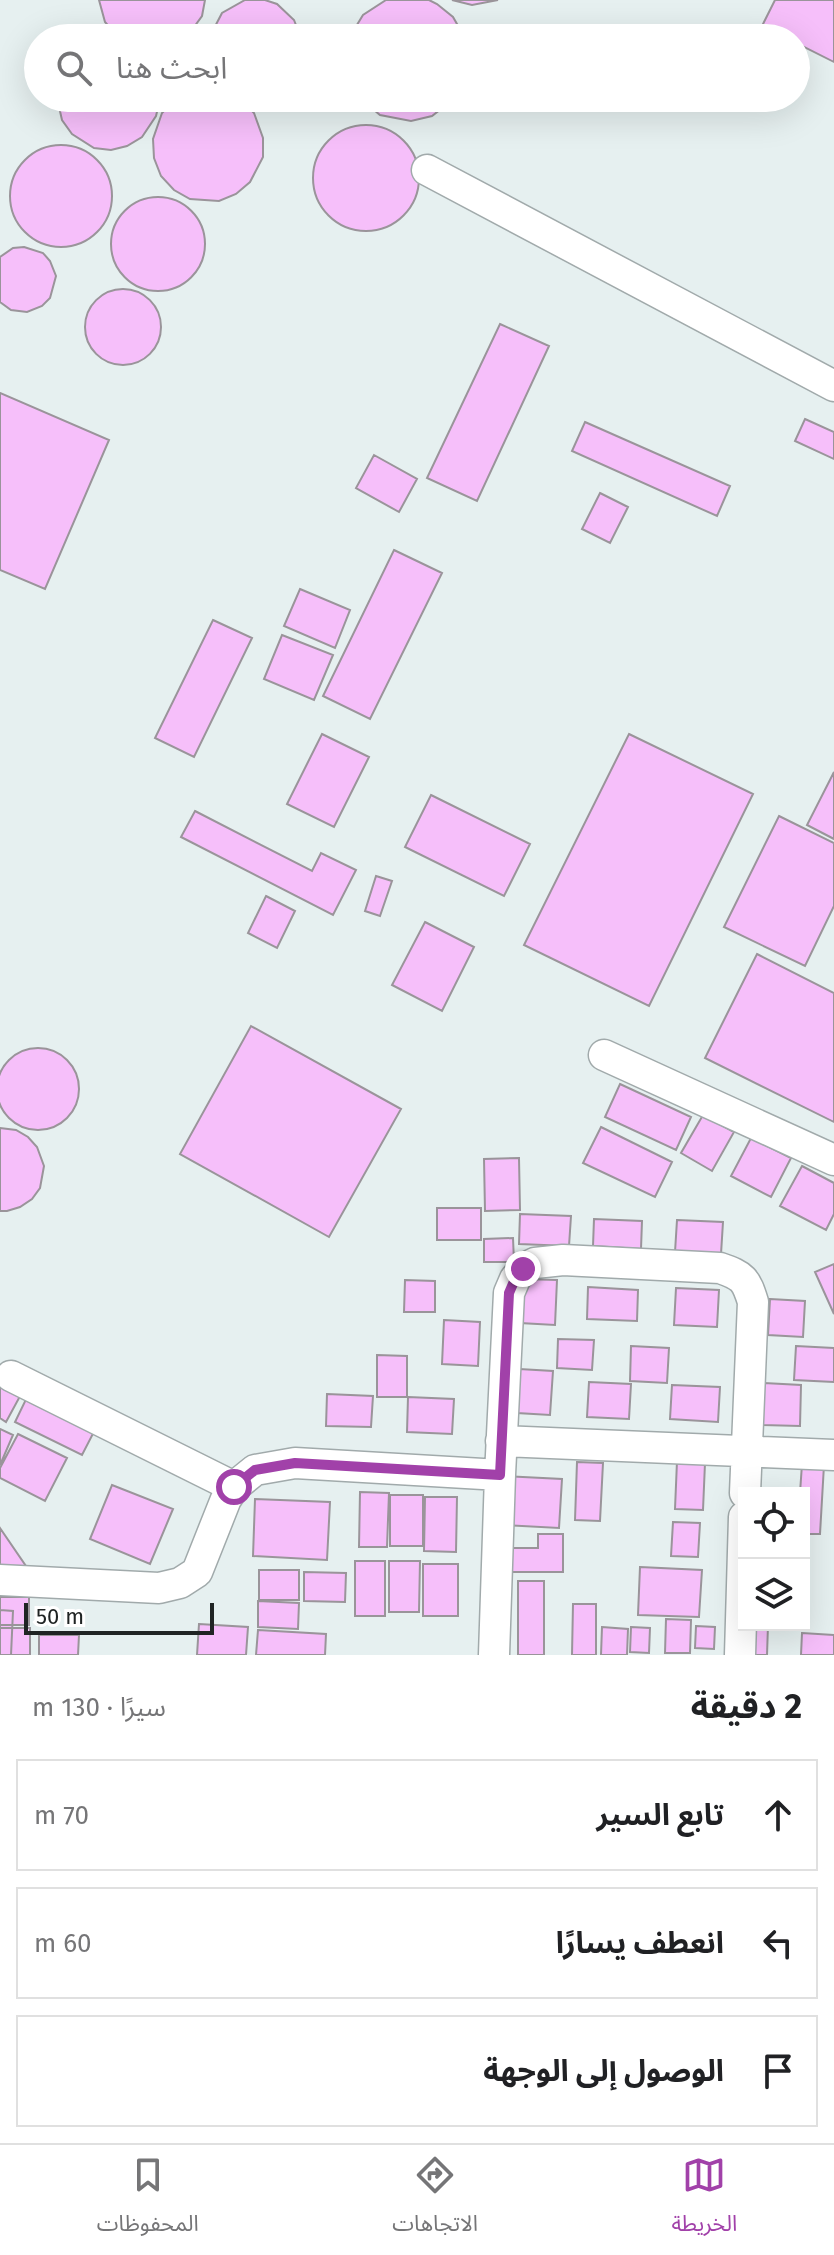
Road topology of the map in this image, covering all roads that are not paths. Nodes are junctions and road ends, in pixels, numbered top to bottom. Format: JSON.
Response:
{"nodes":[{"id":1,"x":427,"y":170,"type":"dead end"},
{"id":2,"x":834,"y":386,"type":"edge"},
{"id":3,"x":604,"y":1055,"type":"dead end"},
{"id":4,"x":834,"y":1160,"type":"edge"},
{"id":5,"x":11,"y":1376,"type":"dead end"},
{"id":6,"x":501,"y":1441,"type":"junction"},
{"id":7,"x":746,"y":1450,"type":"junction"},
{"id":8,"x":834,"y":1455,"type":"edge"},
{"id":9,"x":500,"y":1475,"type":"junction"},
{"id":10,"x":234,"y":1487,"type":"junction"},
{"id":11,"x":745,"y":1487,"type":"edge"},
{"id":12,"x":743,"y":1559,"type":"edge"},
{"id":13,"x":0,"y":1580,"type":"edge"},
{"id":14,"x":494,"y":1655,"type":"edge"},
{"id":15,"x":740,"y":1655,"type":"edge"}],
"edges":[{"from":1,"to":2,"type":"street"},
{"from":3,"to":4,"type":"street"},
{"from":5,"to":10,"type":"street"},
{"from":6,"to":7,"type":"street"},
{"from":6,"to":7,"type":"street"},
{"from":6,"to":9,"type":"street"},
{"from":7,"to":8,"type":"street"},
{"from":7,"to":11,"type":"street"},
{"from":9,"to":10,"type":"street"},
{"from":9,"to":14,"type":"street"},
{"from":10,"to":13,"type":"street"},
{"from":12,"to":15,"type":"street"}]}
